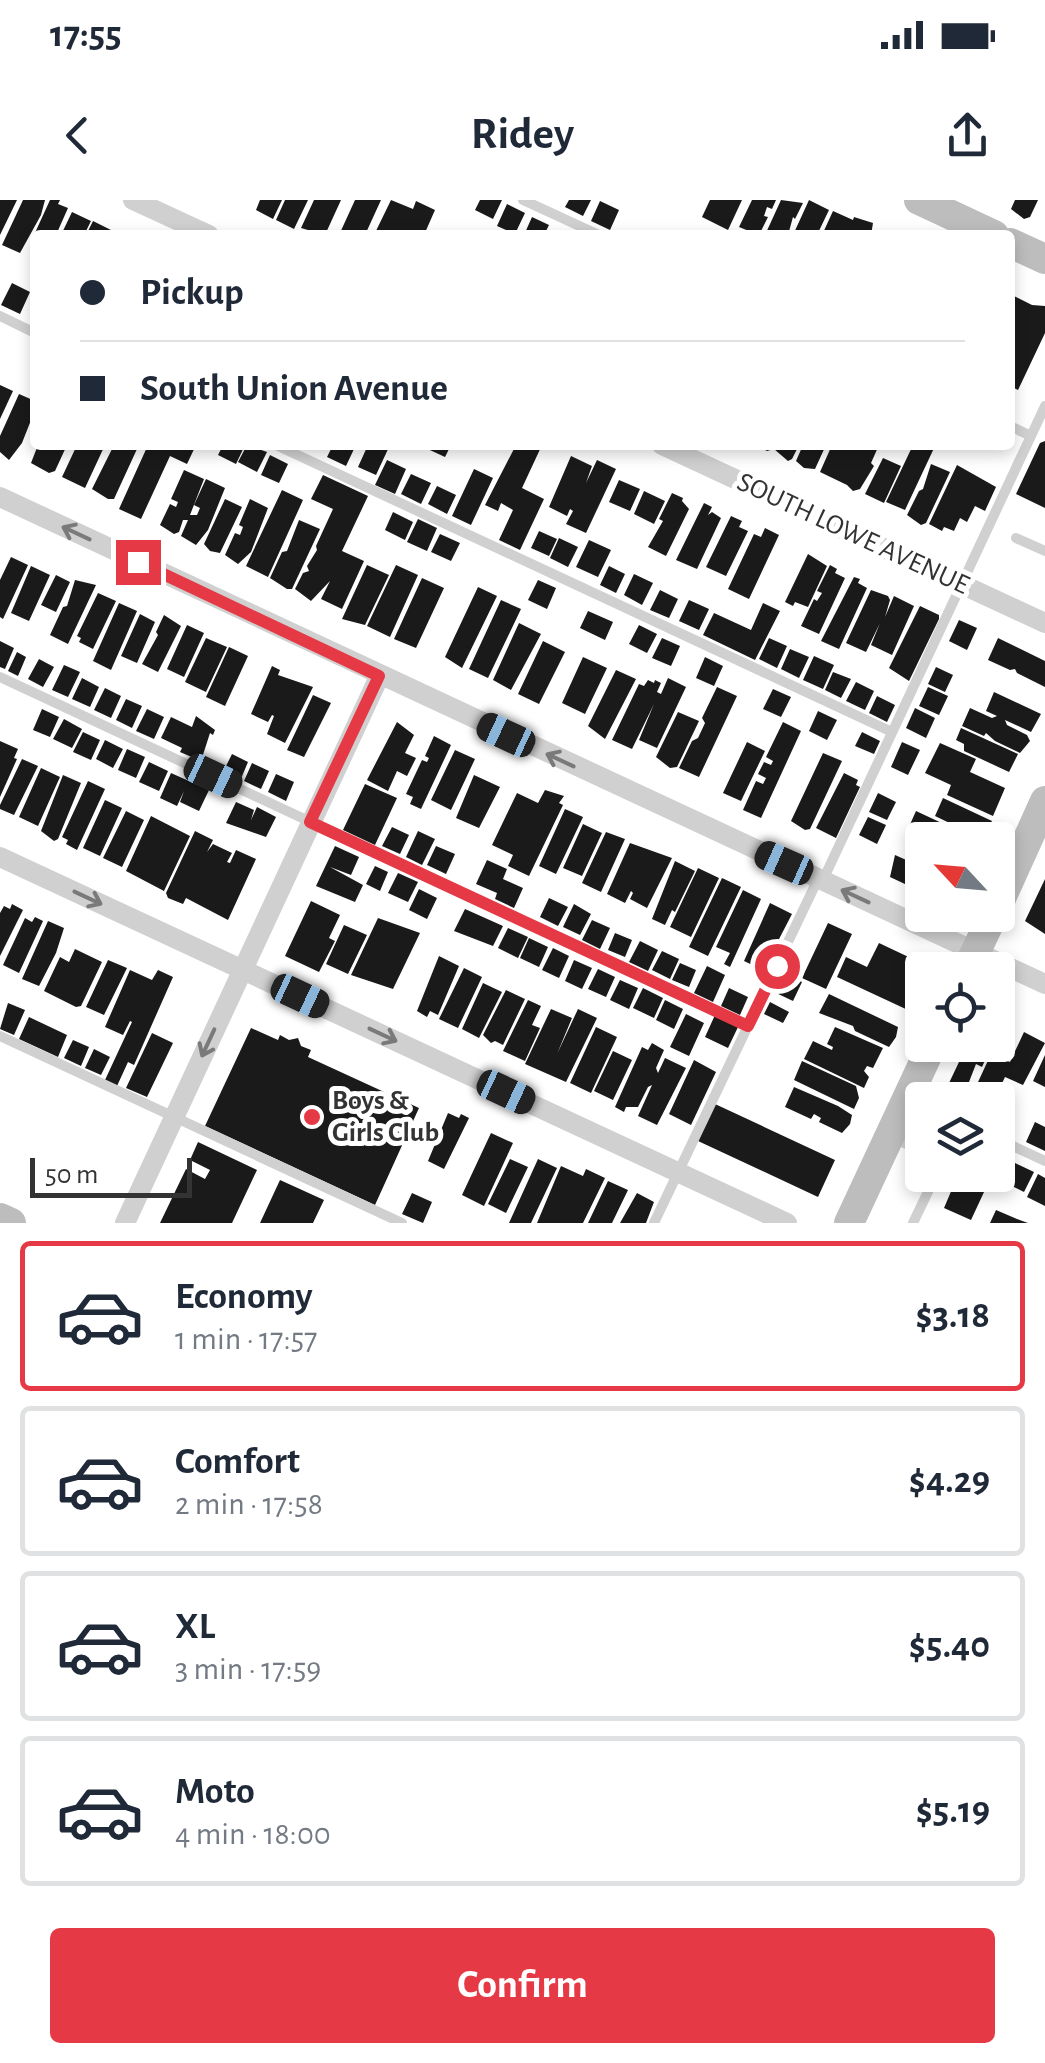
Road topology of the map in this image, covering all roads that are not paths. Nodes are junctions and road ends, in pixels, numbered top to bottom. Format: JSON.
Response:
{"nodes":[{"id":1,"x":133,"y":200,"type":"edge"},
{"id":2,"x":524,"y":200,"type":"edge"},
{"id":3,"x":919,"y":200,"type":"edge"},
{"id":4,"x":198,"y":230,"type":"edge"},
{"id":5,"x":588,"y":230,"type":"edge"},
{"id":6,"x":983,"y":230,"type":"edge"},
{"id":7,"x":1015,"y":244,"type":"edge"},
{"id":8,"x":1045,"y":259,"type":"edge"},
{"id":9,"x":0,"y":316,"type":"edge"},
{"id":10,"x":30,"y":331,"type":"edge"},
{"id":11,"x":1045,"y":406,"type":"edge"},
{"id":12,"x":1015,"y":428,"type":"edge"},
{"id":13,"x":1031,"y":436,"type":"junction"},
{"id":14,"x":287,"y":450,"type":"edge"},
{"id":15,"x":673,"y":450,"type":"edge"},
{"id":16,"x":0,"y":498,"type":"edge"},
{"id":17,"x":1016,"y":538,"type":"dead end"},
{"id":18,"x":1045,"y":551,"type":"edge"},
{"id":19,"x":962,"y":584,"type":"junction"},
{"id":20,"x":1045,"y":623,"type":"edge"},
{"id":21,"x":379,"y":676,"type":"junction"},
{"id":22,"x":0,"y":677,"type":"edge"},
{"id":23,"x":892,"y":732,"type":"junction"},
{"id":24,"x":1045,"y":802,"type":"edge"},
{"id":25,"x":310,"y":822,"type":"junction"},
{"id":26,"x":0,"y":857,"type":"edge"},
{"id":27,"x":1015,"y":868,"type":"edge"},
{"id":28,"x":820,"y":880,"type":"junction"},
{"id":29,"x":954,"y":952,"type":"edge"},
{"id":30,"x":241,"y":969,"type":"junction"},
{"id":31,"x":1015,"y":975,"type":"edge"},
{"id":32,"x":1045,"y":984,"type":"edge"},
{"id":33,"x":748,"y":1026,"type":"junction"},
{"id":34,"x":0,"y":1036,"type":"edge"},
{"id":35,"x":905,"y":1114,"type":"edge"},
{"id":36,"x":174,"y":1117,"type":"junction"},
{"id":37,"x":889,"y":1136,"type":"junction"},
{"id":38,"x":905,"y":1143,"type":"edge"},
{"id":39,"x":1015,"y":1147,"type":"edge"},
{"id":40,"x":1045,"y":1162,"type":"edge"},
{"id":41,"x":678,"y":1172,"type":"junction"},
{"id":42,"x":928,"y":1192,"type":"edge"},
{"id":43,"x":0,"y":1218,"type":"edge"},
{"id":44,"x":11,"y":1223,"type":"edge"},
{"id":45,"x":125,"y":1223,"type":"edge"},
{"id":46,"x":402,"y":1223,"type":"edge"},
{"id":47,"x":654,"y":1223,"type":"edge"},
{"id":48,"x":787,"y":1223,"type":"edge"},
{"id":49,"x":848,"y":1223,"type":"edge"},
{"id":50,"x":913,"y":1223,"type":"edge"}],
"edges":[{"from":1,"to":4,"type":"street"},
{"from":2,"to":5,"type":"lane"},
{"from":3,"to":6,"type":"main road"},
{"from":7,"to":8,"type":"main road"},
{"from":9,"to":10,"type":"lane"},
{"from":11,"to":13,"type":"lane"},
{"from":12,"to":13,"type":"lane"},
{"from":13,"to":19,"type":"lane"},
{"from":14,"to":23,"type":"lane"},
{"from":15,"to":19,"type":"street","name":"SOUTH LOWE AVENUE"},
{"from":21,"to":16,"type":"street","one_way":true},
{"from":17,"to":18,"type":"lane"},
{"from":19,"to":20,"type":"street","name":"SOUTH LOWE AVENUE"},
{"from":19,"to":23,"type":"lane"},
{"from":21,"to":25,"type":"street"},
{"from":28,"to":21,"type":"street","one_way":true},
{"from":22,"to":25,"type":"lane"},
{"from":23,"to":28,"type":"lane"},
{"from":24,"to":27,"type":"main road"},
{"from":25,"to":30,"type":"street"},
{"from":25,"to":33,"type":"lane"},
{"from":26,"to":30,"type":"street","one_way":true},
{"from":29,"to":28,"type":"street","one_way":true},
{"from":28,"to":33,"type":"lane"},
{"from":30,"to":36,"type":"street","one_way":true},
{"from":30,"to":41,"type":"street","one_way":true},
{"from":31,"to":32,"type":"street"},
{"from":33,"to":41,"type":"lane"},
{"from":34,"to":36,"type":"lane"},
{"from":35,"to":37,"type":"main road"},
{"from":36,"to":45,"type":"street"},
{"from":36,"to":46,"type":"lane"},
{"from":37,"to":38,"type":"lane"},
{"from":37,"to":49,"type":"main road"},
{"from":39,"to":40,"type":"lane"},
{"from":41,"to":47,"type":"lane"},
{"from":41,"to":48,"type":"street"},
{"from":42,"to":50,"type":"lane"},
{"from":43,"to":44,"type":"main road"}]}
